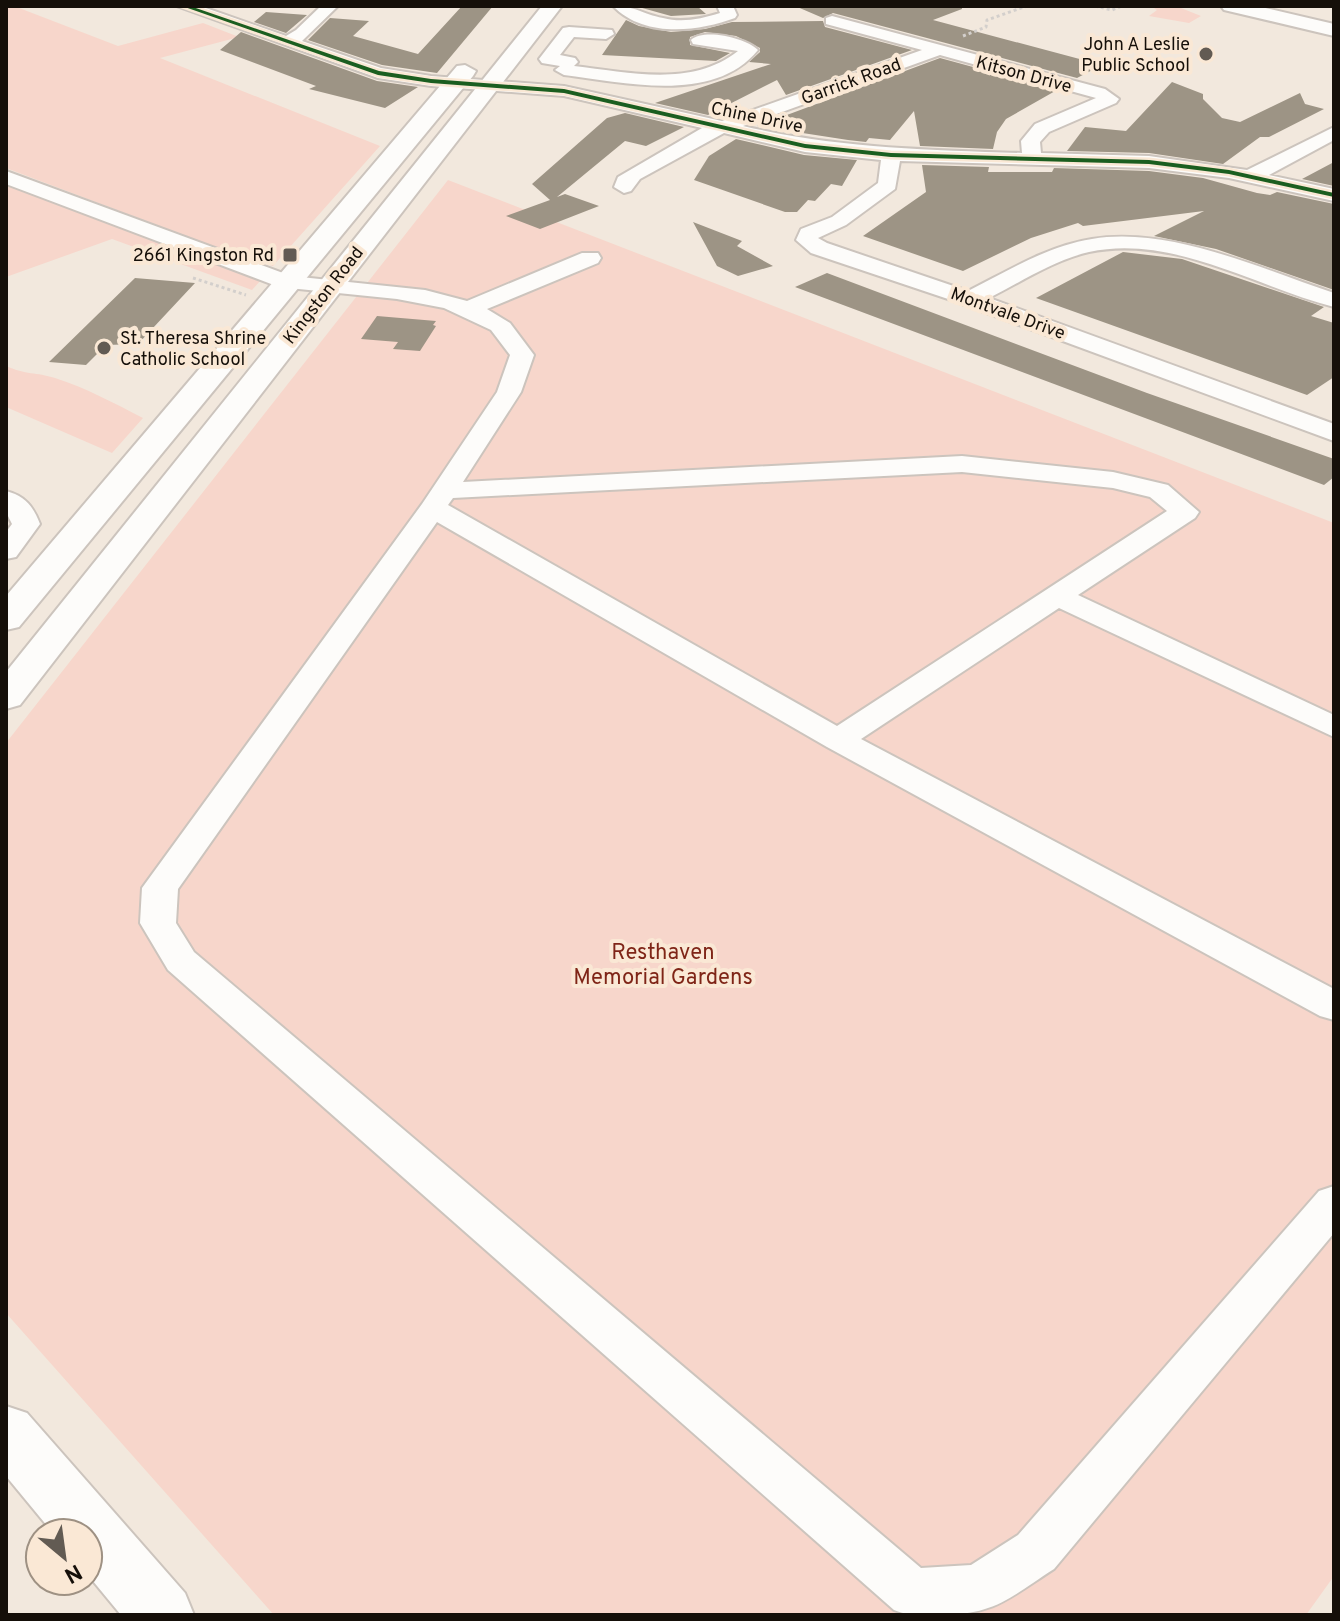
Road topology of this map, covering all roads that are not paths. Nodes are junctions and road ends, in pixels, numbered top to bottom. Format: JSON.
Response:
{"nodes":[{"id":1,"x":185,"y":6,"type":"edge"},
{"id":2,"x":330,"y":6,"type":"edge"},
{"id":3,"x":552,"y":6,"type":"edge"},
{"id":4,"x":621,"y":6,"type":"edge"},
{"id":5,"x":725,"y":6,"type":"edge"},
{"id":6,"x":1231,"y":6,"type":"edge"},
{"id":7,"x":832,"y":21,"type":"dead end"},
{"id":8,"x":1334,"y":30,"type":"edge"},
{"id":9,"x":606,"y":34,"type":"dead end"},
{"id":10,"x":527,"y":37,"type":"junction"},
{"id":11,"x":563,"y":39,"type":"junction"},
{"id":12,"x":699,"y":40,"type":"dead end"},
{"id":13,"x":287,"y":42,"type":"junction"},
{"id":14,"x":936,"y":51,"type":"junction"},
{"id":15,"x":479,"y":54,"type":"dead end"},
{"id":16,"x":455,"y":83,"type":"junction"},
{"id":17,"x":489,"y":85,"type":"junction"},
{"id":18,"x":721,"y":128,"type":"junction"},
{"id":19,"x":1334,"y":133,"type":"edge"},
{"id":20,"x":891,"y":155,"type":"junction"},
{"id":21,"x":1032,"y":158,"type":"junction"},
{"id":22,"x":6,"y":176,"type":"edge"},
{"id":23,"x":1251,"y":176,"type":"junction"},
{"id":24,"x":624,"y":187,"type":"dead end"},
{"id":25,"x":1334,"y":195,"type":"edge"},
{"id":26,"x":590,"y":258,"type":"dead end"},
{"id":27,"x":287,"y":282,"type":"junction"},
{"id":28,"x":328,"y":289,"type":"junction"},
{"id":29,"x":969,"y":299,"type":"junction"},
{"id":30,"x":1334,"y":300,"type":"edge"},
{"id":31,"x":470,"y":308,"type":"junction"},
{"id":32,"x":1334,"y":433,"type":"edge"},
{"id":33,"x":6,"y":499,"type":"edge"},
{"id":34,"x":438,"y":500,"type":"junction"},
{"id":35,"x":6,"y":551,"type":"edge"},
{"id":36,"x":1055,"y":595,"type":"junction"},
{"id":37,"x":6,"y":619,"type":"edge"},
{"id":38,"x":6,"y":697,"type":"edge"},
{"id":39,"x":1334,"y":727,"type":"edge"},
{"id":40,"x":838,"y":740,"type":"junction"},
{"id":41,"x":1334,"y":1006,"type":"edge"},
{"id":42,"x":1334,"y":1203,"type":"edge"},
{"id":43,"x":6,"y":1432,"type":"edge"},
{"id":44,"x":162,"y":1615,"type":"edge"}],
"edges":[{"from":1,"to":13,"type":"street","name":"Chine Drive"},
{"from":2,"to":13,"type":"street"},
{"from":3,"to":10,"type":"main road","name":"Kingston Road"},
{"from":4,"to":5,"type":"street"},
{"from":6,"to":8,"type":"main road"},
{"from":7,"to":14,"type":"street","name":"Kitson Drive"},
{"from":9,"to":11,"type":"street"},
{"from":10,"to":11,"type":"street"},
{"from":10,"to":17,"type":"main road","name":"Kingston Road"},
{"from":11,"to":12,"type":"street"},
{"from":13,"to":16,"type":"street","name":"Chine Drive"},
{"from":14,"to":18,"type":"street","name":"Garrick Road"},
{"from":14,"to":21,"type":"street","name":"Kitson Drive"},
{"from":15,"to":16,"type":"main road","name":"Kingston Road"},
{"from":16,"to":17,"type":"street","name":"Chine Drive"},
{"from":16,"to":27,"type":"main road","name":"Kingston Road"},
{"from":17,"to":18,"type":"street","name":"Chine Drive"},
{"from":17,"to":28,"type":"main road","name":"Kingston Road"},
{"from":18,"to":20,"type":"street","name":"Chine Drive"},
{"from":18,"to":24,"type":"street","name":"Garrick Road"},
{"from":19,"to":23,"type":"street"},
{"from":20,"to":21,"type":"street","name":"Chine Drive"},
{"from":20,"to":29,"type":"street","name":"Montvale Drive"},
{"from":21,"to":23,"type":"street","name":"Chine Drive"},
{"from":22,"to":27,"type":"street"},
{"from":23,"to":25,"type":"street","name":"Chine Drive"},
{"from":26,"to":31,"type":"street"},
{"from":27,"to":28,"type":"street"},
{"from":27,"to":37,"type":"main road","name":"Kingston Road"},
{"from":28,"to":31,"type":"street"},
{"from":28,"to":38,"type":"main road","name":"Kingston Road"},
{"from":29,"to":30,"type":"street"},
{"from":29,"to":32,"type":"street","name":"Montvale Drive"},
{"from":31,"to":34,"type":"street"},
{"from":33,"to":35,"type":"street"},
{"from":34,"to":36,"type":"street"},
{"from":34,"to":40,"type":"street"},
{"from":34,"to":42,"type":"street"},
{"from":36,"to":39,"type":"street"},
{"from":36,"to":40,"type":"street"},
{"from":40,"to":41,"type":"street"},
{"from":43,"to":44,"type":"main road"}]}
